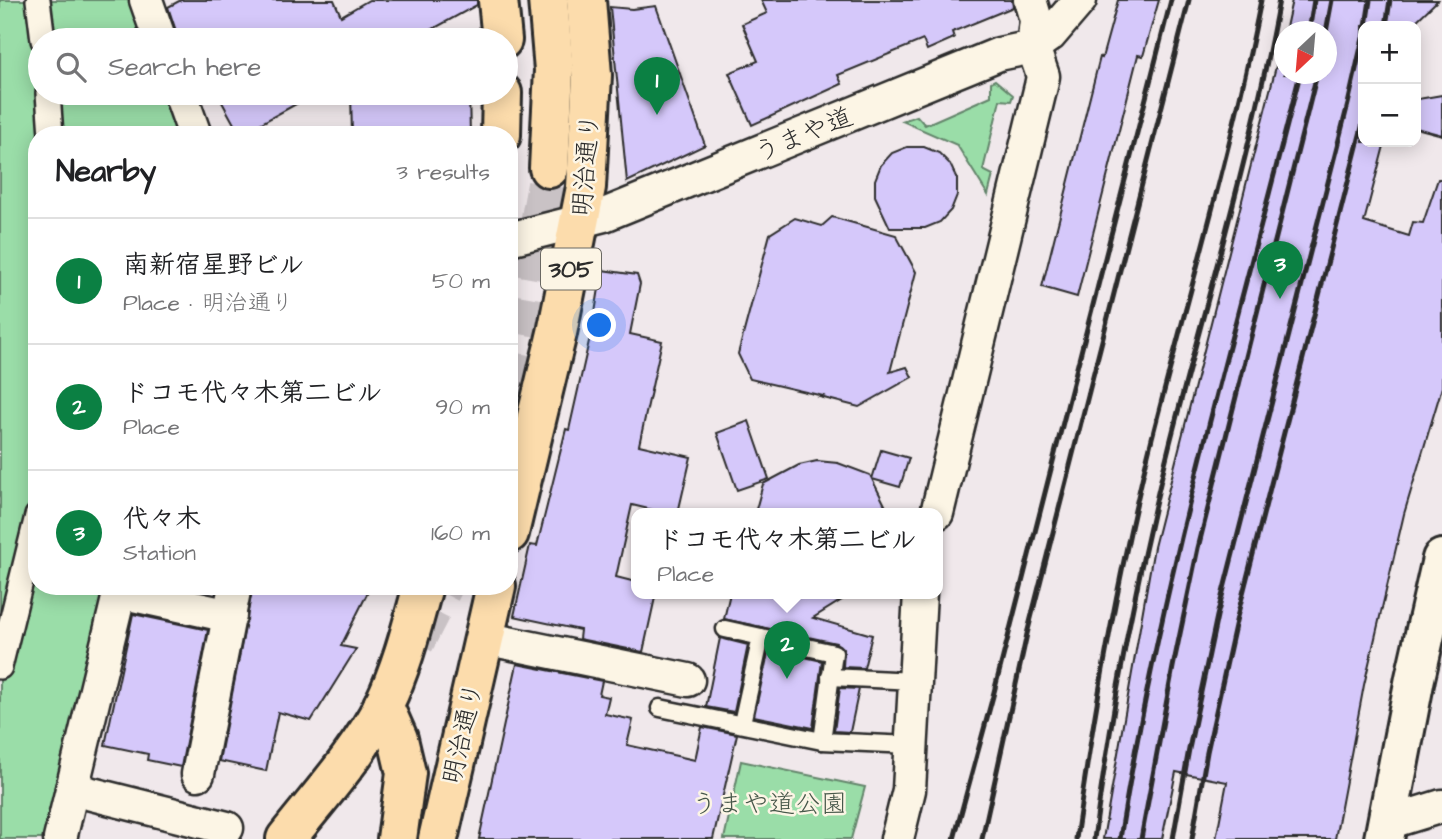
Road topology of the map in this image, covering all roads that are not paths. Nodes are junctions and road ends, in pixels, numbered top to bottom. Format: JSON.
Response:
{"nodes":[{"id":1,"x":38,"y":0,"type":"edge"},
{"id":2,"x":498,"y":0,"type":"edge"},
{"id":3,"x":548,"y":0,"type":"edge"},
{"id":4,"x":586,"y":0,"type":"edge"},
{"id":5,"x":1030,"y":0,"type":"edge"},
{"id":6,"x":1080,"y":0,"type":"edge"},
{"id":7,"x":154,"y":3,"type":"edge"},
{"id":8,"x":42,"y":28,"type":"edge"},
{"id":9,"x":158,"y":28,"type":"edge"},
{"id":10,"x":501,"y":28,"type":"edge"},
{"id":11,"x":1033,"y":47,"type":"junction"},
{"id":12,"x":49,"y":105,"type":"edge"},
{"id":13,"x":184,"y":105,"type":"edge"},
{"id":14,"x":501,"y":105,"type":"edge"},
{"id":15,"x":50,"y":126,"type":"edge"},
{"id":16,"x":192,"y":126,"type":"edge"},
{"id":17,"x":500,"y":126,"type":"edge"},
{"id":18,"x":550,"y":168,"type":"tunnel mouth"},
{"id":19,"x":580,"y":223,"type":"junction"},
{"id":20,"x":518,"y":237,"type":"edge"},
{"id":21,"x":518,"y":496,"type":"edge"},
{"id":22,"x":938,"y":508,"type":"edge"},
{"id":23,"x":28,"y":551,"type":"edge"},
{"id":24,"x":1442,"y":559,"type":"edge"},
{"id":25,"x":0,"y":572,"type":"edge"},
{"id":26,"x":19,"y":586,"type":"junction"},
{"id":27,"x":119,"y":595,"type":"edge"},
{"id":28,"x":176,"y":595,"type":"edge"},
{"id":29,"x":421,"y":595,"type":"edge"},
{"id":30,"x":494,"y":595,"type":"edge"},
{"id":31,"x":919,"y":599,"type":"edge"},
{"id":32,"x":232,"y":601,"type":"edge"},
{"id":33,"x":725,"y":629,"type":"dead end"},
{"id":34,"x":761,"y":637,"type":"junction"},
{"id":35,"x":484,"y":638,"type":"junction"},
{"id":36,"x":0,"y":667,"type":"edge"},
{"id":37,"x":830,"y":677,"type":"junction"},
{"id":38,"x":688,"y":680,"type":"dead end"},
{"id":39,"x":915,"y":681,"type":"junction"},
{"id":40,"x":383,"y":705,"type":"junction"},
{"id":41,"x":660,"y":708,"type":"dead end"},
{"id":42,"x":742,"y":723,"type":"junction"},
{"id":43,"x":822,"y":741,"type":"junction"},
{"id":44,"x":911,"y":745,"type":"junction"},
{"id":45,"x":198,"y":774,"type":"dead end"},
{"id":46,"x":72,"y":789,"type":"junction"},
{"id":47,"x":1442,"y":806,"type":"edge"},
{"id":48,"x":227,"y":828,"type":"dead end"},
{"id":49,"x":1386,"y":831,"type":"edge"},
{"id":50,"x":60,"y":839,"type":"edge"},
{"id":51,"x":286,"y":839,"type":"edge"},
{"id":52,"x":397,"y":839,"type":"edge"},
{"id":53,"x":438,"y":839,"type":"edge"},
{"id":54,"x":897,"y":839,"type":"edge"}],
"edges":[{"from":1,"to":8,"type":"street"},
{"from":2,"to":10,"type":"main road"},
{"from":3,"to":18,"type":"main road"},
{"from":4,"to":19,"type":"main road","name":"明治通り","number":"305"},
{"from":5,"to":11,"type":"street"},
{"from":6,"to":11,"type":"street","name":"うまや道"},
{"from":7,"to":9,"type":"street"},
{"from":11,"to":19,"type":"street","name":"うまや道"},
{"from":11,"to":22,"type":"street"},
{"from":12,"to":15,"type":"street"},
{"from":13,"to":16,"type":"street"},
{"from":14,"to":17,"type":"main road"},
{"from":19,"to":20,"type":"street","name":"うまや道"},
{"from":19,"to":21,"type":"main road","name":"明治通り","number":"305"},
{"from":23,"to":26,"type":"street"},
{"from":24,"to":49,"type":"main road"},
{"from":25,"to":26,"type":"street"},
{"from":26,"to":36,"type":"street"},
{"from":27,"to":46,"type":"street"},
{"from":28,"to":32,"type":"street"},
{"from":29,"to":40,"type":"main road"},
{"from":30,"to":35,"type":"main road","name":"明治通り"},
{"from":31,"to":39,"type":"street"},
{"from":32,"to":45,"type":"street"},
{"from":33,"to":34,"type":"lane"},
{"from":34,"to":37,"type":"lane"},
{"from":34,"to":42,"type":"lane"},
{"from":35,"to":38,"type":"street"},
{"from":35,"to":53,"type":"main road","name":"明治通り"},
{"from":37,"to":39,"type":"lane"},
{"from":37,"to":43,"type":"lane"},
{"from":39,"to":44,"type":"street"},
{"from":40,"to":51,"type":"main road"},
{"from":40,"to":52,"type":"main road","name":"明治通り"},
{"from":41,"to":42,"type":"lane"},
{"from":42,"to":43,"type":"lane"},
{"from":43,"to":44,"type":"lane"},
{"from":44,"to":54,"type":"street"},
{"from":46,"to":48,"type":"street"},
{"from":46,"to":50,"type":"street"},
{"from":47,"to":49,"type":"street"}]}
